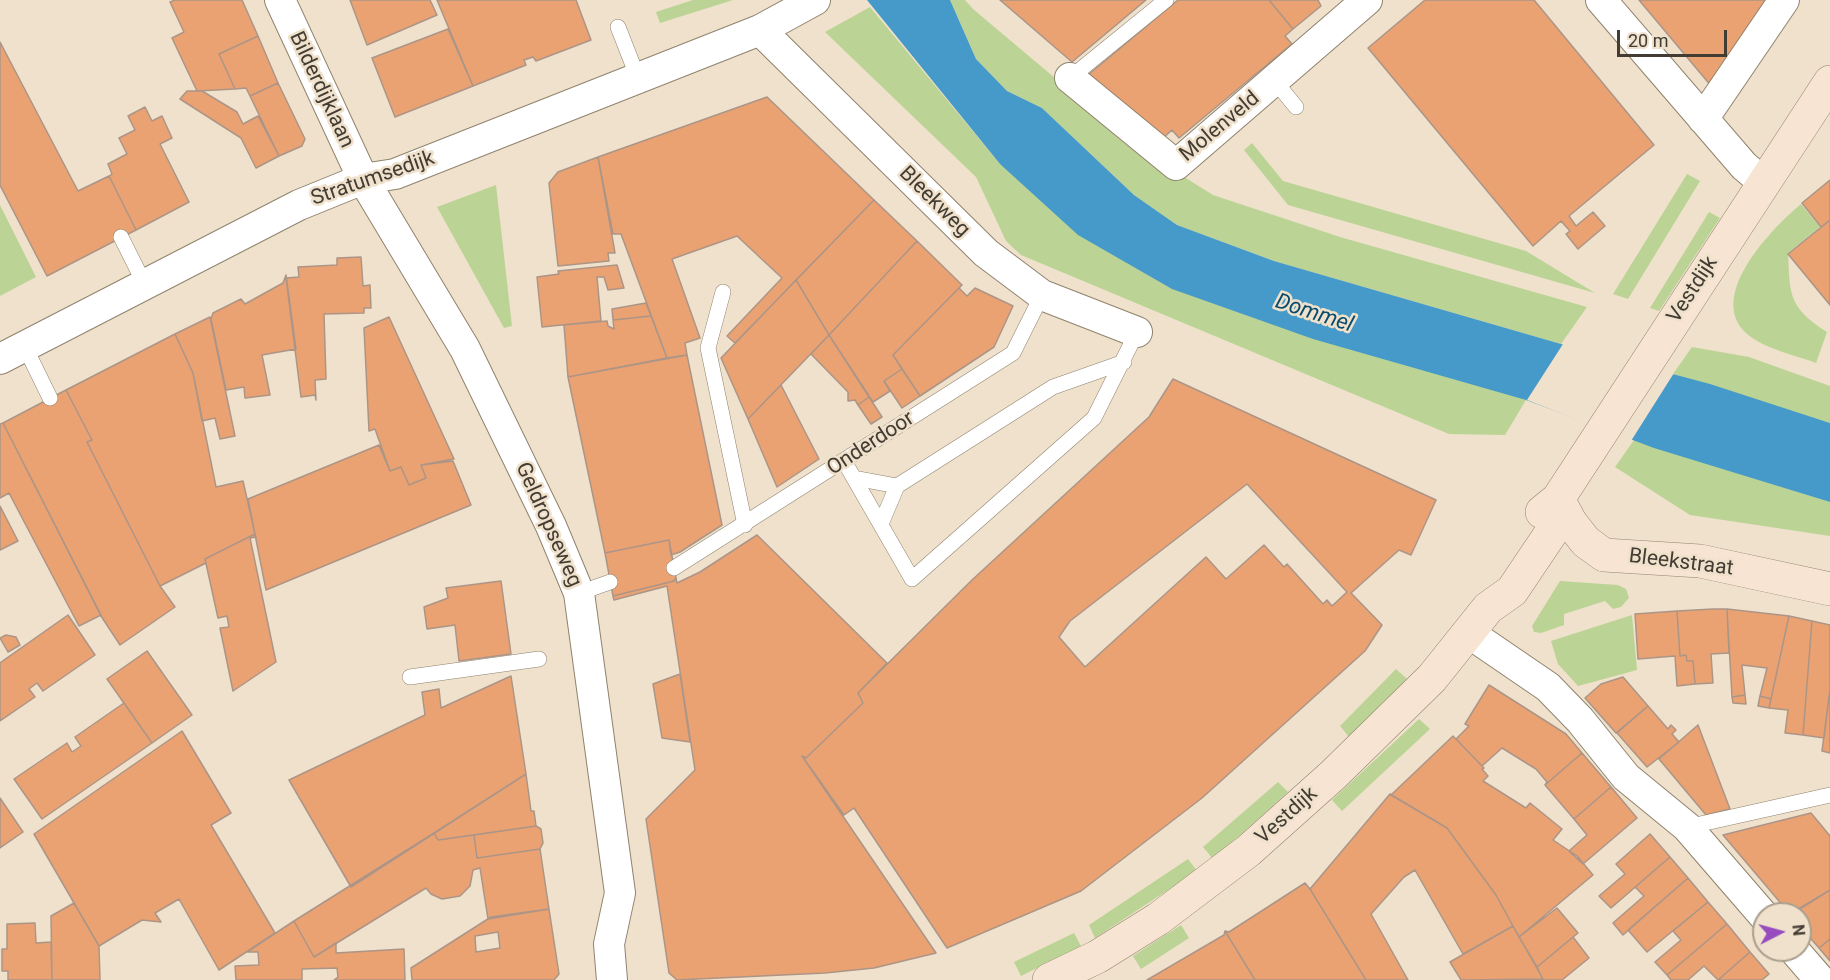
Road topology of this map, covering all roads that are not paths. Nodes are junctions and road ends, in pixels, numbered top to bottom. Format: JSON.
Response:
{"nodes":[{"id":1,"x":280,"y":0,"type":"edge"},
{"id":2,"x":815,"y":0,"type":"edge"},
{"id":3,"x":1166,"y":0,"type":"edge"},
{"id":4,"x":1367,"y":0,"type":"edge"},
{"id":5,"x":1601,"y":0,"type":"edge"},
{"id":6,"x":1784,"y":0,"type":"edge"},
{"id":7,"x":618,"y":27,"type":"dead end"},
{"id":8,"x":760,"y":30,"type":"junction"},
{"id":9,"x":639,"y":78,"type":"junction"},
{"id":10,"x":1070,"y":78,"type":"joint"},
{"id":11,"x":1274,"y":80,"type":"junction"},
{"id":12,"x":1830,"y":82,"type":"edge"},
{"id":13,"x":1296,"y":107,"type":"dead end"},
{"id":14,"x":1703,"y":119,"type":"junction"},
{"id":15,"x":363,"y":179,"type":"junction"},
{"id":16,"x":1764,"y":183,"type":"junction"},
{"id":17,"x":121,"y":237,"type":"dead end"},
{"id":18,"x":145,"y":285,"type":"junction"},
{"id":19,"x":723,"y":292,"type":"dead end"},
{"id":20,"x":1042,"y":295,"type":"junction"},
{"id":21,"x":1137,"y":332,"type":"joint"},
{"id":22,"x":13,"y":353,"type":"edge"},
{"id":23,"x":1124,"y":362,"type":"junction"},
{"id":24,"x":50,"y":398,"type":"dead end"},
{"id":25,"x":844,"y":461,"type":"junction"},
{"id":26,"x":854,"y":478,"type":"junction"},
{"id":27,"x":897,"y":486,"type":"junction"},
{"id":28,"x":1558,"y":499,"type":"junction"},
{"id":29,"x":881,"y":524,"type":"junction"},
{"id":30,"x":745,"y":525,"type":"junction"},
{"id":31,"x":674,"y":568,"type":"dead end"},
{"id":32,"x":610,"y":582,"type":"dead end"},
{"id":33,"x":1830,"y":589,"type":"edge"},
{"id":34,"x":579,"y":593,"type":"junction"},
{"id":35,"x":1479,"y":620,"type":"junction"},
{"id":36,"x":539,"y":659,"type":"dead end"},
{"id":37,"x":410,"y":677,"type":"dead end"},
{"id":38,"x":1830,"y":795,"type":"edge"},
{"id":39,"x":1687,"y":827,"type":"junction"},
{"id":40,"x":1752,"y":902,"type":"edge"},
{"id":41,"x":1804,"y":962,"type":"edge"},
{"id":42,"x":612,"y":980,"type":"edge"},
{"id":43,"x":1049,"y":980,"type":"edge"},
{"id":44,"x":1820,"y":980,"type":"edge"}],
"edges":[{"from":1,"to":15,"type":"street","name":"Bilderdijklaan"},
{"from":2,"to":8,"type":"street","name":"Stratumsedijk"},
{"from":3,"to":10,"type":"lane"},
{"from":4,"to":11,"type":"street","name":"Molenveld"},
{"from":5,"to":14,"type":"street"},
{"from":6,"to":14,"type":"street"},
{"from":7,"to":9,"type":"lane"},
{"from":8,"to":9,"type":"street","name":"Stratumsedijk"},
{"from":8,"to":20,"type":"street","name":"Bleekweg"},
{"from":9,"to":15,"type":"street","name":"Stratumsedijk"},
{"from":10,"to":11,"type":"street","name":"Molenveld"},
{"from":11,"to":13,"type":"lane"},
{"from":12,"to":16,"type":"street","name":"Vestdijk"},
{"from":14,"to":16,"type":"street"},
{"from":15,"to":18,"type":"street","name":"Stratumsedijk"},
{"from":15,"to":34,"type":"street","name":"Geldropseweg"},
{"from":16,"to":28,"type":"street","name":"Vestdijk"},
{"from":17,"to":18,"type":"lane"},
{"from":18,"to":22,"type":"street","name":"Stratumsedijk"},
{"from":19,"to":30,"type":"lane"},
{"from":20,"to":21,"type":"street","name":"Bleekweg"},
{"from":20,"to":25,"type":"lane","name":"Onderdoor"},
{"from":21,"to":23,"type":"lane"},
{"from":22,"to":24,"type":"lane"},
{"from":23,"to":27,"type":"lane"},
{"from":23,"to":29,"type":"lane"},
{"from":25,"to":26,"type":"lane"},
{"from":25,"to":30,"type":"lane","name":"Onderdoor"},
{"from":26,"to":27,"type":"lane"},
{"from":26,"to":29,"type":"lane"},
{"from":27,"to":29,"type":"lane"},
{"from":28,"to":33,"type":"street","name":"Bleekstraat"},
{"from":28,"to":35,"type":"street","name":"Vestdijk"},
{"from":30,"to":31,"type":"lane","name":"Onderdoor"},
{"from":32,"to":34,"type":"lane"},
{"from":34,"to":42,"type":"street","name":"Geldropseweg"},
{"from":35,"to":39,"type":"street"},
{"from":35,"to":43,"type":"street","name":"Vestdijk"},
{"from":36,"to":37,"type":"lane"},
{"from":38,"to":39,"type":"lane"},
{"from":39,"to":40,"type":"street"},
{"from":41,"to":44,"type":"street"}]}
